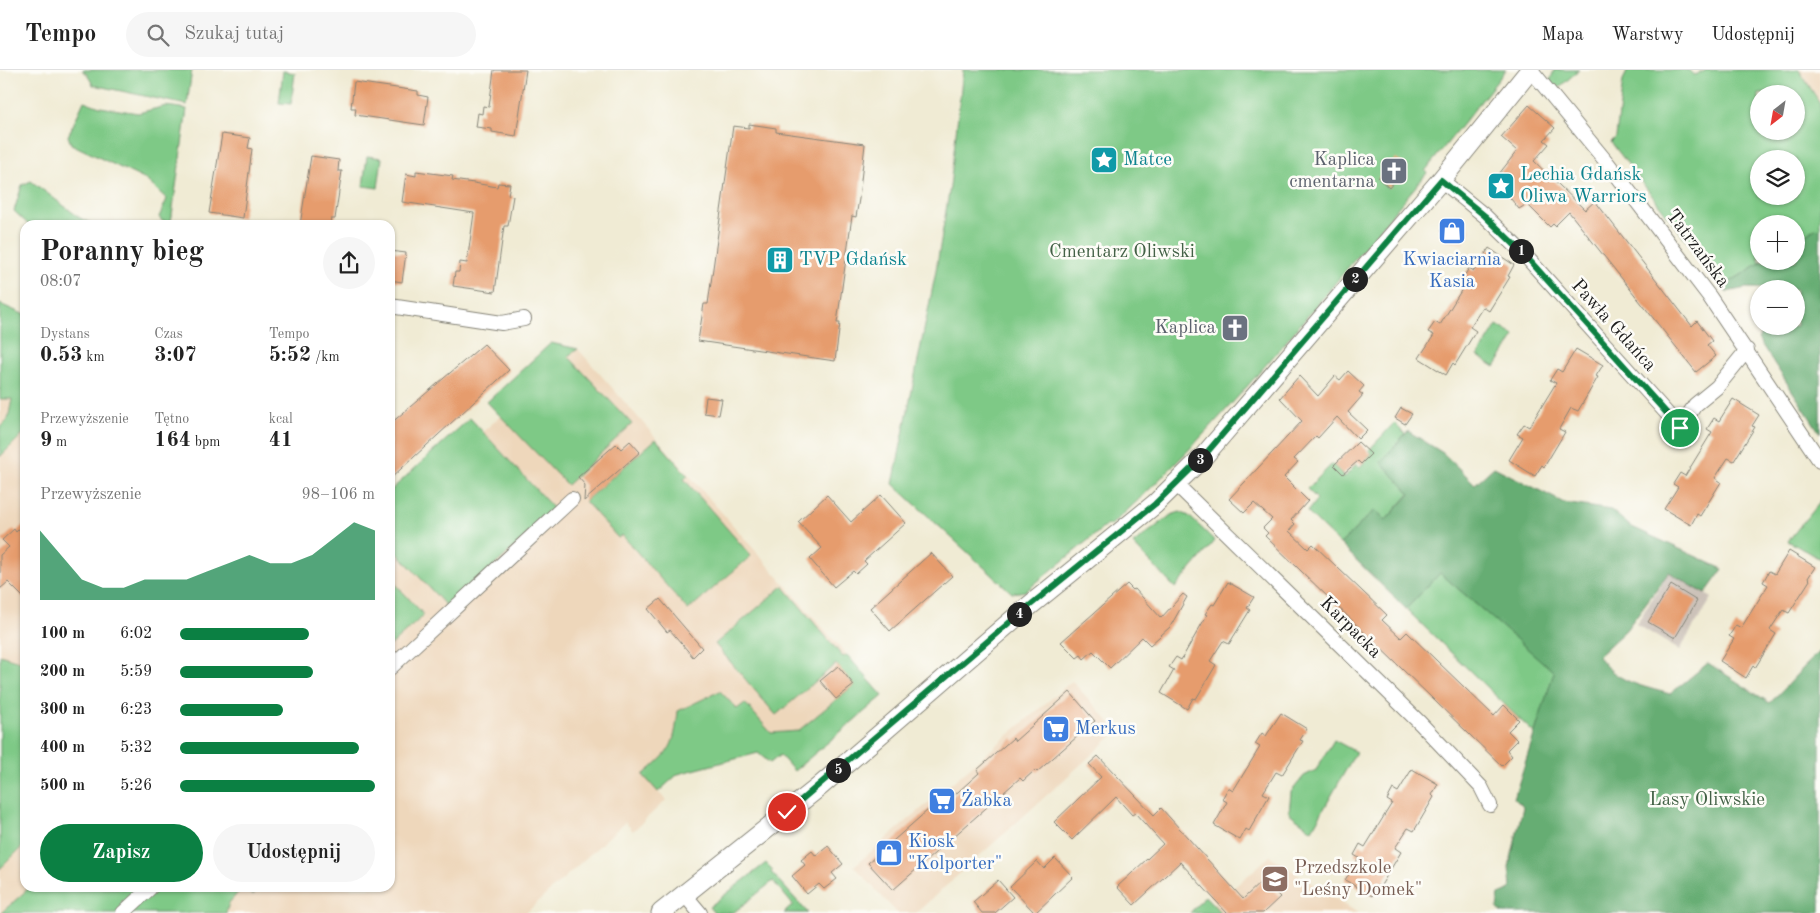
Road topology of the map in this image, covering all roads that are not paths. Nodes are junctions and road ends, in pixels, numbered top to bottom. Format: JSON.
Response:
{"nodes":[{"id":1,"x":1531,"y":70,"type":"edge"},
{"id":2,"x":1441,"y":180,"type":"junction"},
{"id":3,"x":395,"y":307,"type":"edge"},
{"id":4,"x":524,"y":319,"type":"dead end"},
{"id":5,"x":1747,"y":350,"type":"junction"},
{"id":6,"x":1820,"y":461,"type":"edge"},
{"id":7,"x":1176,"y":484,"type":"junction"},
{"id":8,"x":572,"y":499,"type":"dead end"},
{"id":9,"x":395,"y":663,"type":"edge"},
{"id":10,"x":1490,"y":805,"type":"dead end"},
{"id":11,"x":146,"y":892,"type":"edge"},
{"id":12,"x":684,"y":894,"type":"junction"},
{"id":13,"x":123,"y":913,"type":"edge"},
{"id":14,"x":661,"y":913,"type":"edge"},
{"id":15,"x":700,"y":913,"type":"edge"}],
"edges":[{"from":1,"to":2,"type":"street"},
{"from":1,"to":5,"type":"street","name":"Tatrzańska"},
{"from":2,"to":5,"type":"street","name":"Pawła Gdańca"},
{"from":2,"to":7,"type":"street"},
{"from":3,"to":4,"type":"street"},
{"from":5,"to":6,"type":"street","name":"Tatrzańska"},
{"from":7,"to":10,"type":"street","name":"Karpacka"},
{"from":7,"to":12,"type":"street"},
{"from":8,"to":9,"type":"street"},
{"from":11,"to":13,"type":"street"},
{"from":12,"to":14,"type":"street"},
{"from":12,"to":15,"type":"street"}]}
